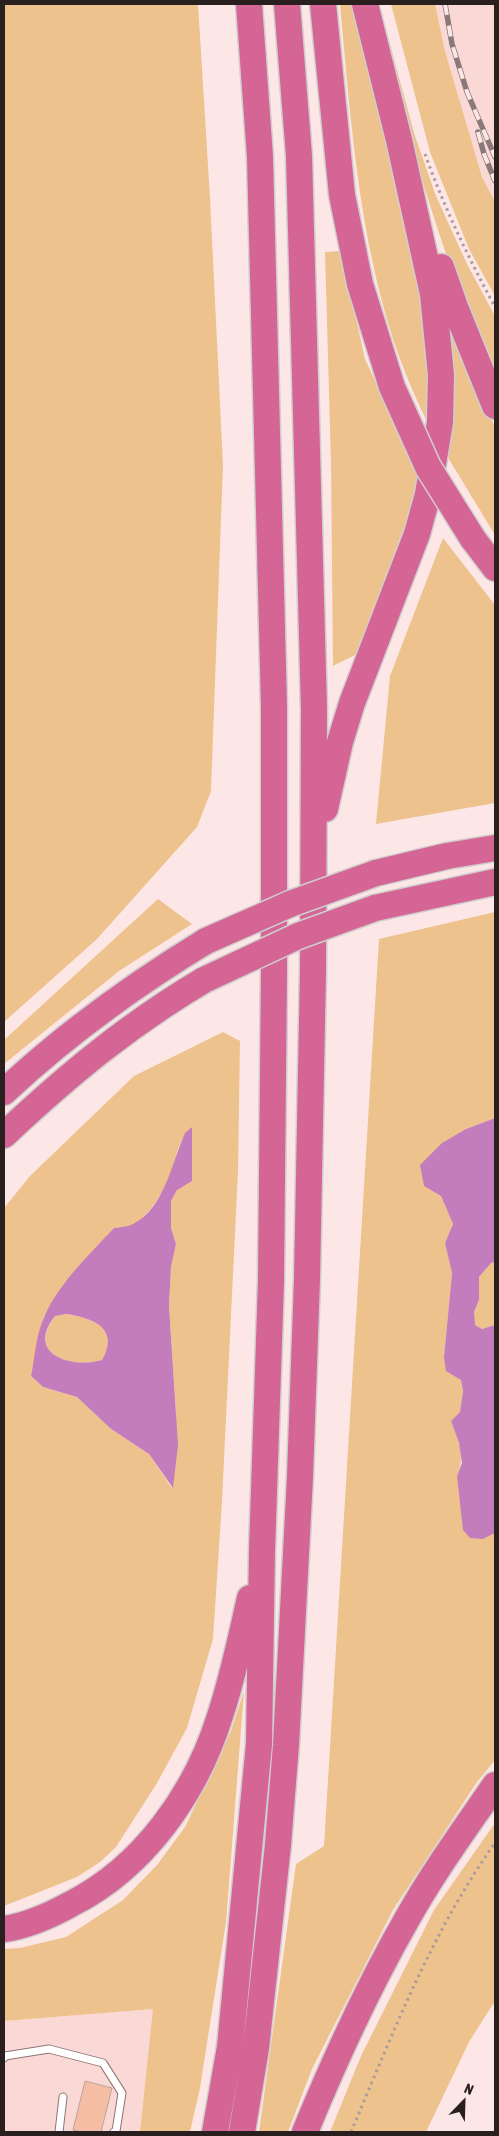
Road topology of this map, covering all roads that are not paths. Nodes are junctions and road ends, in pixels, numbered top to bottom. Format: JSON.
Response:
{"nodes":[{"id":1,"x":249,"y":4,"type":"edge"},
{"id":2,"x":287,"y":4,"type":"edge"},
{"id":3,"x":323,"y":4,"type":"edge"},
{"id":4,"x":365,"y":4,"type":"edge"},
{"id":5,"x":399,"y":140,"type":"junction"},
{"id":6,"x":495,"y":406,"type":"edge"},
{"id":7,"x":495,"y":568,"type":"edge"},
{"id":8,"x":495,"y":848,"type":"edge"},
{"id":9,"x":314,"y":861,"type":"junction"},
{"id":10,"x":495,"y":882,"type":"edge"},
{"id":11,"x":4,"y":1092,"type":"edge"},
{"id":12,"x":4,"y":1135,"type":"edge"},
{"id":13,"x":262,"y":1551,"type":"junction"},
{"id":14,"x":495,"y":1785,"type":"edge"},
{"id":15,"x":4,"y":1929,"type":"edge"},
{"id":16,"x":4,"y":2058,"type":"edge"},
{"id":17,"x":63,"y":2097,"type":"dead end"},
{"id":18,"x":59,"y":2132,"type":"edge"},
{"id":19,"x":114,"y":2132,"type":"edge"},
{"id":20,"x":215,"y":2132,"type":"edge"},
{"id":21,"x":242,"y":2132,"type":"edge"},
{"id":22,"x":305,"y":2132,"type":"edge"}],
"edges":[{"from":1,"to":13,"type":"highway"},
{"from":2,"to":9,"type":"highway"},
{"from":3,"to":7,"type":"highway","bridge":true},
{"from":4,"to":5,"type":"highway"},
{"from":5,"to":6,"type":"highway"},
{"from":5,"to":9,"type":"highway"},
{"from":8,"to":11,"type":"highway","bridge":true},
{"from":9,"to":21,"type":"highway"},
{"from":10,"to":12,"type":"highway","bridge":true},
{"from":13,"to":15,"type":"highway"},
{"from":13,"to":20,"type":"highway"},
{"from":14,"to":22,"type":"highway"},
{"from":16,"to":19,"type":"lane"},
{"from":17,"to":18,"type":"lane"}]}
